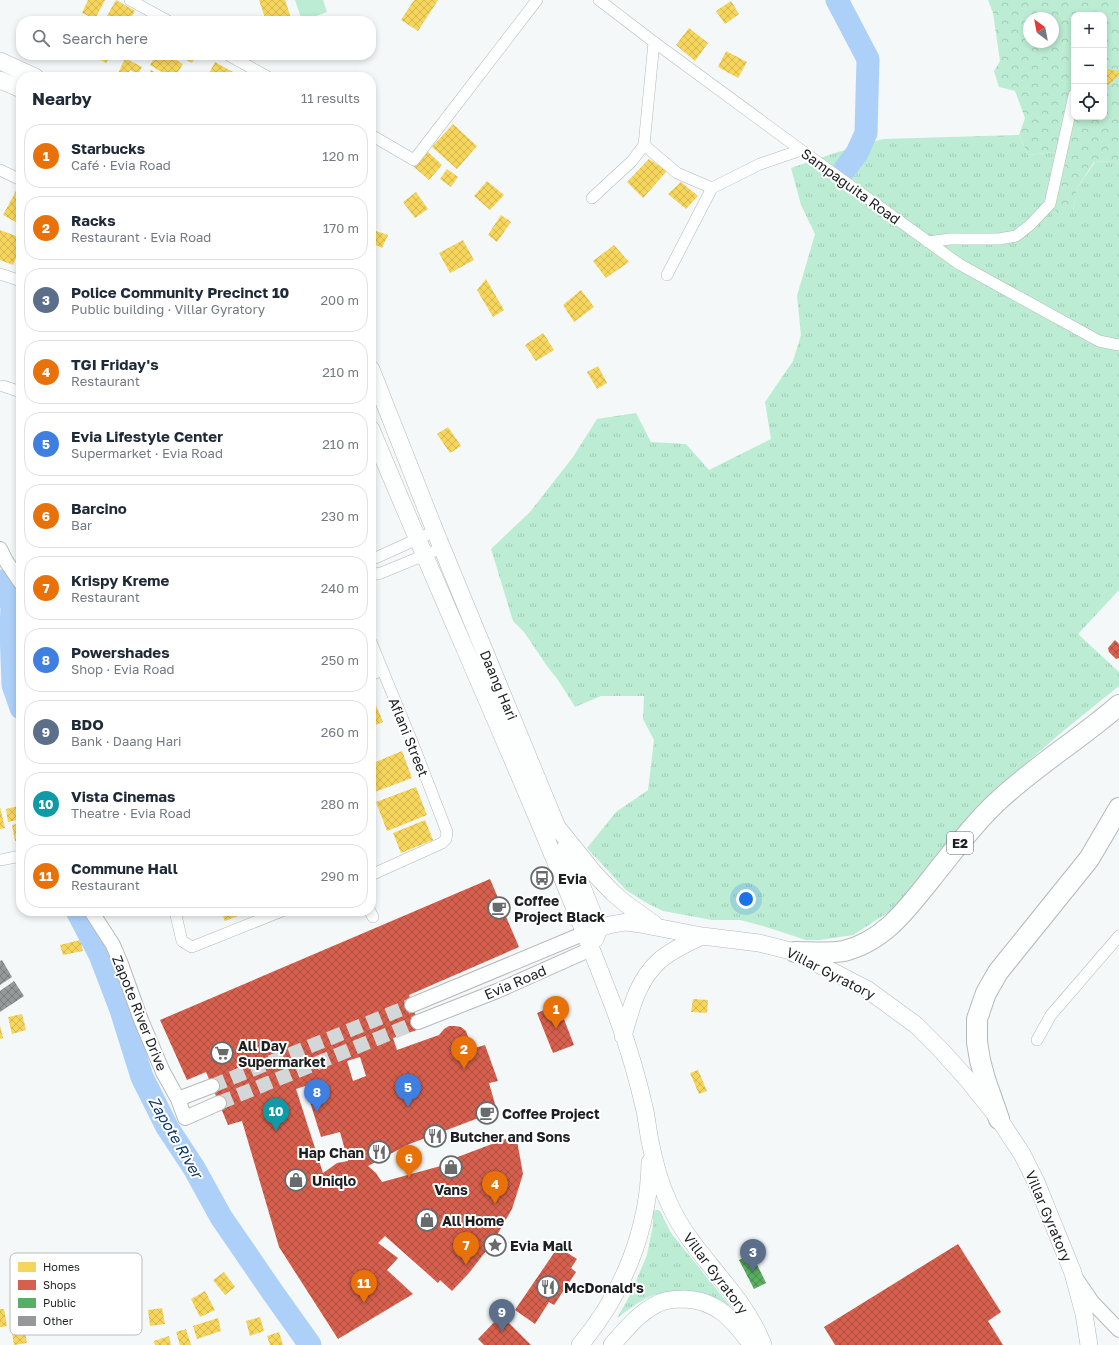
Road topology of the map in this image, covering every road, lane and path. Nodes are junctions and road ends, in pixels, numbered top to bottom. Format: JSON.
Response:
{"nodes":[{"id":1,"x":130,"y":0,"type":"edge"},
{"id":2,"x":537,"y":0,"type":"edge"},
{"id":3,"x":599,"y":0,"type":"edge"},
{"id":4,"x":159,"y":16,"type":"edge"},
{"id":5,"x":654,"y":42,"type":"junction"},
{"id":6,"x":237,"y":60,"type":"edge"},
{"id":7,"x":0,"y":62,"type":"edge"},
{"id":8,"x":23,"y":72,"type":"edge"},
{"id":9,"x":259,"y":72,"type":"edge"},
{"id":10,"x":0,"y":80,"type":"edge"},
{"id":11,"x":16,"y":87,"type":"edge"},
{"id":12,"x":1071,"y":109,"type":"edge"},
{"id":13,"x":376,"y":138,"type":"edge"},
{"id":14,"x":644,"y":145,"type":"junction"},
{"id":15,"x":800,"y":150,"type":"junction"},
{"id":16,"x":0,"y":170,"type":"edge"},
{"id":17,"x":16,"y":178,"type":"edge"},
{"id":18,"x":712,"y":188,"type":"junction"},
{"id":19,"x":592,"y":198,"type":"dead end"},
{"id":20,"x":928,"y":242,"type":"junction"},
{"id":21,"x":0,"y":274,"type":"edge"},
{"id":22,"x":668,"y":275,"type":"dead end"},
{"id":23,"x":16,"y":279,"type":"edge"},
{"id":24,"x":1119,"y":345,"type":"edge"},
{"id":25,"x":376,"y":382,"type":"edge"},
{"id":26,"x":3,"y":386,"type":"dead end"},
{"id":27,"x":16,"y":390,"type":"edge"},
{"id":28,"x":376,"y":441,"type":"edge"},
{"id":29,"x":435,"y":531,"type":"junction"},
{"id":30,"x":417,"y":539,"type":"junction"},
{"id":31,"x":442,"y":548,"type":"junction"},
{"id":32,"x":0,"y":549,"type":"edge"},
{"id":33,"x":424,"y":556,"type":"junction"},
{"id":34,"x":376,"y":558,"type":"edge"},
{"id":35,"x":376,"y":574,"type":"edge"},
{"id":36,"x":16,"y":576,"type":"edge"},
{"id":37,"x":376,"y":655,"type":"edge"},
{"id":38,"x":382,"y":670,"type":"junction"},
{"id":39,"x":376,"y":673,"type":"edge"},
{"id":40,"x":1119,"y":705,"type":"edge"},
{"id":41,"x":1119,"y":808,"type":"edge"},
{"id":42,"x":557,"y":826,"type":"junction"},
{"id":43,"x":16,"y":857,"type":"edge"},
{"id":44,"x":0,"y":860,"type":"edge"},
{"id":45,"x":376,"y":873,"type":"edge"},
{"id":46,"x":94,"y":916,"type":"edge"},
{"id":47,"x":176,"y":916,"type":"edge"},
{"id":48,"x":270,"y":916,"type":"edge"},
{"id":49,"x":658,"y":927,"type":"junction"},
{"id":50,"x":592,"y":931,"type":"junction"},
{"id":51,"x":702,"y":936,"type":"junction"},
{"id":52,"x":1119,"y":936,"type":"edge"},
{"id":53,"x":591,"y":949,"type":"junction"},
{"id":54,"x":795,"y":952,"type":"junction"},
{"id":55,"x":412,"y":1005,"type":"tunnel mouth"},
{"id":56,"x":418,"y":1022,"type":"tunnel mouth"},
{"id":57,"x":624,"y":1036,"type":"junction"},
{"id":58,"x":1037,"y":1040,"type":"dead end"},
{"id":59,"x":212,"y":1086,"type":"tunnel mouth"},
{"id":60,"x":178,"y":1099,"type":"junction"},
{"id":61,"x":219,"y":1103,"type":"tunnel mouth"},
{"id":62,"x":999,"y":1119,"type":"junction"},
{"id":63,"x":650,"y":1142,"type":"junction"},
{"id":64,"x":1073,"y":1273,"type":"junction"},
{"id":65,"x":1119,"y":1330,"type":"edge"},
{"id":66,"x":580,"y":1345,"type":"edge"},
{"id":67,"x":612,"y":1345,"type":"edge"},
{"id":68,"x":752,"y":1345,"type":"edge"},
{"id":69,"x":764,"y":1345,"type":"edge"},
{"id":70,"x":1089,"y":1345,"type":"edge"}],
"edges":[{"from":1,"to":4,"type":"street"},
{"from":2,"to":13,"type":"street"},
{"from":3,"to":5,"type":"street","name":"Sampaguita Road"},
{"from":5,"to":14,"type":"street"},
{"from":5,"to":15,"type":"street","name":"Sampaguita Road"},
{"from":6,"to":9,"type":"street"},
{"from":7,"to":8,"type":"main road"},
{"from":10,"to":11,"type":"main road"},
{"from":12,"to":20,"type":"street"},
{"from":14,"to":18,"type":"street"},
{"from":14,"to":19,"type":"street"},
{"from":15,"to":18,"type":"street"},
{"from":15,"to":20,"type":"street","name":"Sampaguita Road"},
{"from":16,"to":17,"type":"street"},
{"from":18,"to":22,"type":"street"},
{"from":20,"to":24,"type":"street","name":"Sampaguita Road"},
{"from":21,"to":23,"type":"street"},
{"from":25,"to":29,"type":"main road","name":"Daang Hari"},
{"from":26,"to":27,"type":"street"},
{"from":28,"to":30,"type":"main road","name":"Daang Hari"},
{"from":29,"to":30,"type":"street"},
{"from":29,"to":31,"type":"main road","name":"Daang Hari"},
{"from":30,"to":33,"type":"main road","name":"Daang Hari"},
{"from":30,"to":34,"type":"street"},
{"from":31,"to":33,"type":"street"},
{"from":31,"to":42,"type":"main road","name":"Daang Hari"},
{"from":32,"to":36,"type":"street"},
{"from":33,"to":35,"type":"street"},
{"from":33,"to":50,"type":"main road","name":"Daang Hari"},
{"from":37,"to":38,"type":"street","name":"Aflani Street"},
{"from":38,"to":39,"type":"street"},
{"from":38,"to":45,"type":"street","name":"Aflani Street"},
{"from":40,"to":54,"type":"highway","number":"E2"},
{"from":41,"to":62,"type":"highway"},
{"from":42,"to":49,"type":"main road","name":"Daang Hari"},
{"from":42,"to":50,"type":"main road"},
{"from":43,"to":44,"type":"street"},
{"from":46,"to":60,"type":"street","name":"Zapote River Drive"},
{"from":47,"to":48,"type":"street"},
{"from":49,"to":50,"type":"main road","name":"Evia Road"},
{"from":49,"to":51,"type":"main road","name":"Daang Hari"},
{"from":50,"to":53,"type":"main road","name":"Daang Hari"},
{"from":50,"to":55,"type":"street","name":"Evia Road"},
{"from":51,"to":54,"type":"main road","name":"Villar Gyratory"},
{"from":51,"to":57,"type":"main road"},
{"from":52,"to":58,"type":"street"},
{"from":53,"to":56,"type":"street","name":"Evia Road"},
{"from":53,"to":57,"type":"main road","name":"Daang Hari"},
{"from":54,"to":62,"type":"main road","name":"Villar Gyratory"},
{"from":57,"to":63,"type":"main road","name":"Villar Gyratory"},
{"from":59,"to":60,"type":"street"},
{"from":60,"to":61,"type":"street","name":"Zapote River Drive"},
{"from":62,"to":64,"type":"main road","name":"Villar Gyratory"},
{"from":63,"to":66,"type":"main road"},
{"from":63,"to":69,"type":"main road","name":"Villar Gyratory"},
{"from":64,"to":65,"type":"street"},
{"from":64,"to":70,"type":"main road","name":"Villar Gyratory"},
{"from":67,"to":68,"type":"main road"}]}
